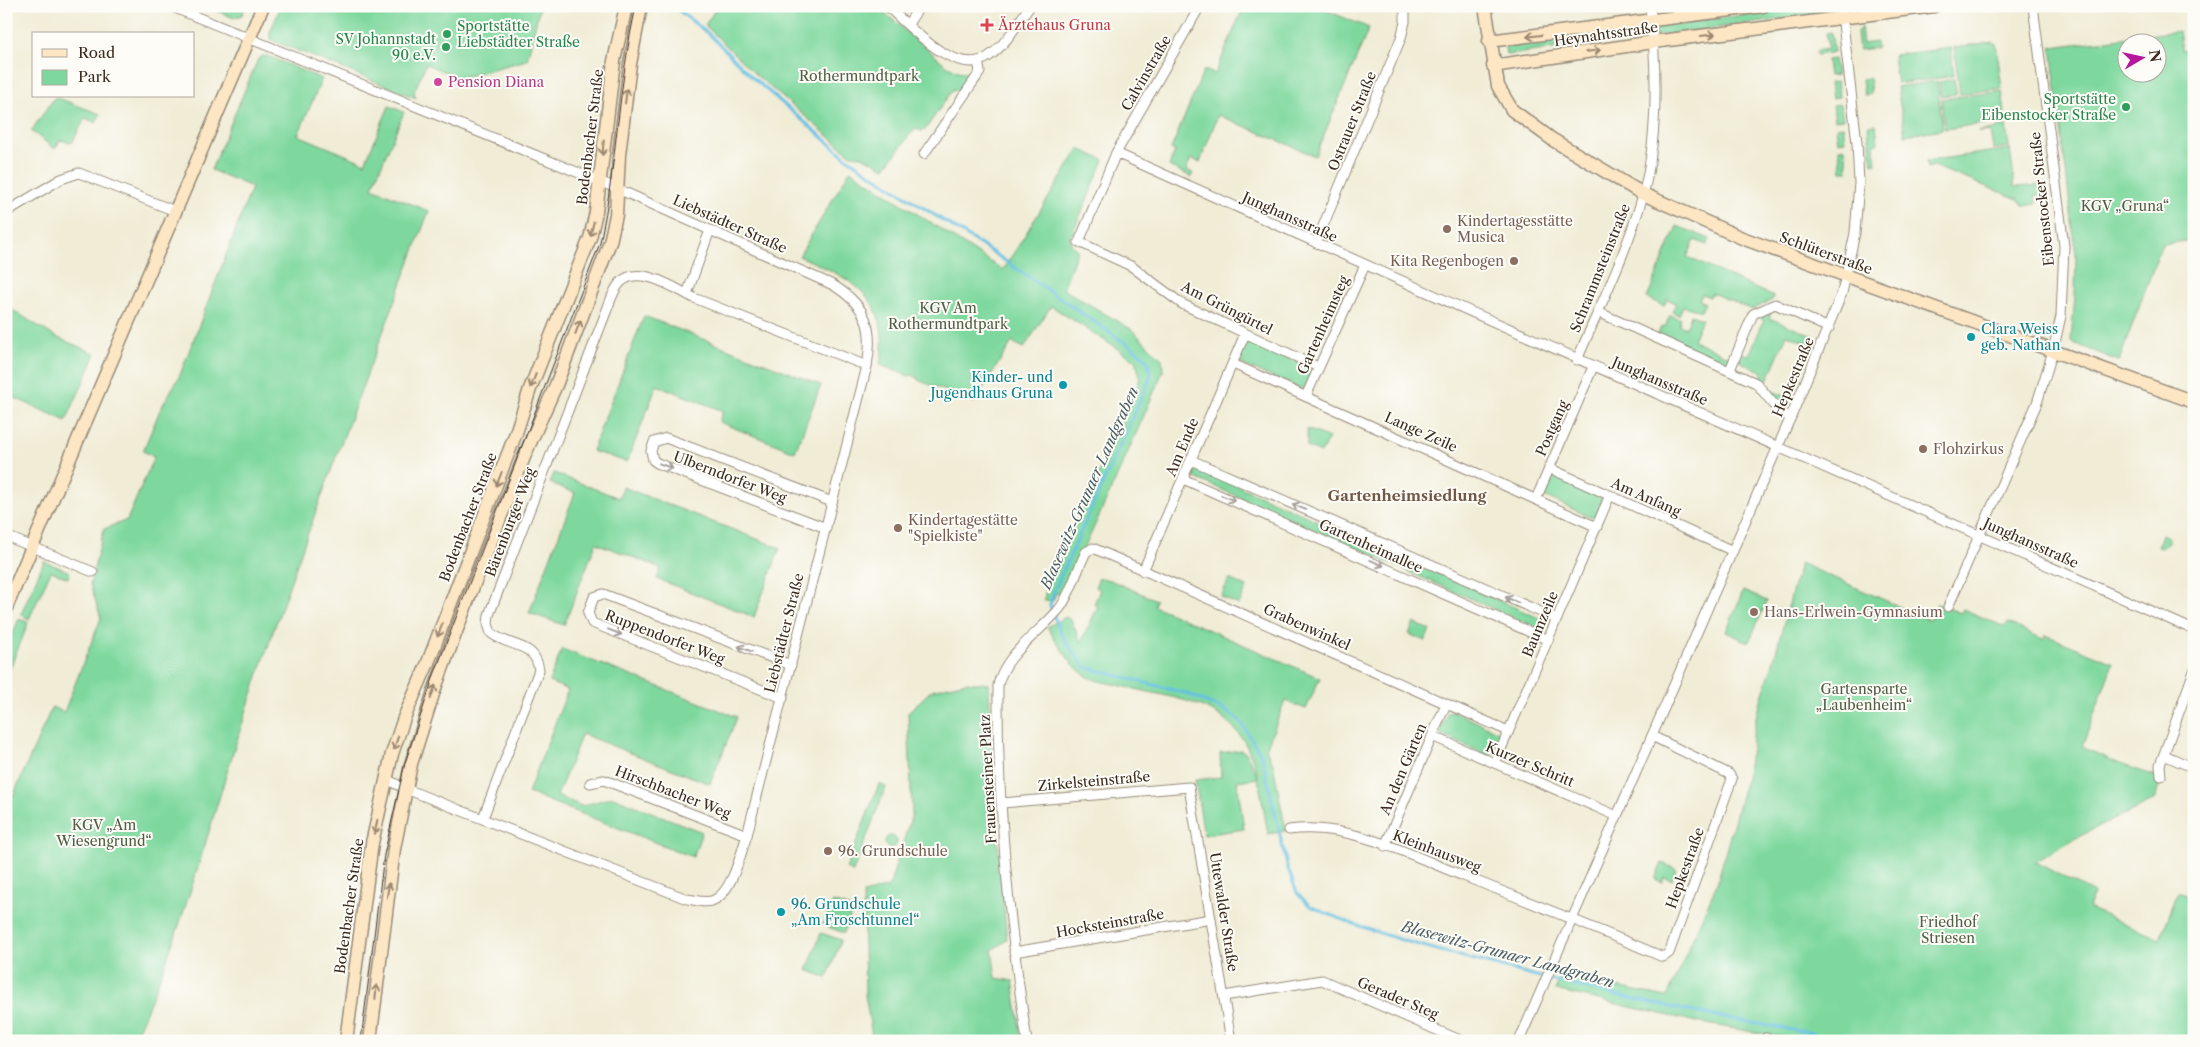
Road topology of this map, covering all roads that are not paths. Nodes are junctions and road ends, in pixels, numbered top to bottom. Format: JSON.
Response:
{"nodes":[{"id":1,"x":170,"y":6,"type":"edge"},
{"id":2,"x":264,"y":6,"type":"edge"},
{"id":3,"x":626,"y":6,"type":"edge"},
{"id":4,"x":641,"y":6,"type":"edge"},
{"id":5,"x":887,"y":6,"type":"edge"},
{"id":6,"x":920,"y":6,"type":"edge"},
{"id":7,"x":1030,"y":6,"type":"edge"},
{"id":8,"x":1200,"y":6,"type":"edge"},
{"id":9,"x":1405,"y":6,"type":"edge"},
{"id":10,"x":1485,"y":6,"type":"edge"},
{"id":11,"x":1650,"y":6,"type":"edge"},
{"id":12,"x":1764,"y":6,"type":"edge"},
{"id":13,"x":1934,"y":6,"type":"edge"},
{"id":14,"x":2033,"y":6,"type":"edge"},
{"id":15,"x":1842,"y":12,"type":"edge"},
{"id":16,"x":1651,"y":21,"type":"junction"},
{"id":17,"x":908,"y":24,"type":"junction"},
{"id":18,"x":249,"y":40,"type":"junction"},
{"id":19,"x":1489,"y":41,"type":"junction"},
{"id":20,"x":1653,"y":42,"type":"junction"},
{"id":21,"x":978,"y":61,"type":"junction"},
{"id":22,"x":1493,"y":66,"type":"junction"},
{"id":23,"x":924,"y":154,"type":"dead end"},
{"id":24,"x":1116,"y":154,"type":"junction"},
{"id":25,"x":600,"y":182,"type":"junction"},
{"id":26,"x":618,"y":189,"type":"junction"},
{"id":27,"x":1643,"y":194,"type":"junction"},
{"id":28,"x":176,"y":211,"type":"junction"},
{"id":29,"x":6,"y":212,"type":"edge"},
{"id":30,"x":710,"y":230,"type":"junction"},
{"id":31,"x":1316,"y":243,"type":"junction"},
{"id":32,"x":1365,"y":265,"type":"junction"},
{"id":33,"x":1847,"y":276,"type":"junction"},
{"id":34,"x":687,"y":294,"type":"junction"},
{"id":35,"x":1598,"y":312,"type":"junction"},
{"id":36,"x":1829,"y":328,"type":"junction"},
{"id":37,"x":1245,"y":334,"type":"junction"},
{"id":38,"x":2053,"y":351,"type":"junction"},
{"id":39,"x":1577,"y":360,"type":"junction"},
{"id":40,"x":1232,"y":364,"type":"junction"},
{"id":41,"x":867,"y":366,"type":"junction"},
{"id":42,"x":1318,"y":367,"type":"junction"},
{"id":43,"x":1593,"y":368,"type":"junction"},
{"id":44,"x":1730,"y":370,"type":"junction"},
{"id":45,"x":1306,"y":396,"type":"junction"},
{"id":46,"x":2194,"y":402,"type":"edge"},
{"id":47,"x":1791,"y":417,"type":"junction"},
{"id":48,"x":1778,"y":446,"type":"junction"},
{"id":49,"x":1191,"y":460,"type":"junction"},
{"id":50,"x":1549,"y":468,"type":"junction"},
{"id":51,"x":1183,"y":479,"type":"junction"},
{"id":52,"x":1610,"y":495,"type":"junction"},
{"id":53,"x":1536,"y":499,"type":"junction"},
{"id":54,"x":832,"y":502,"type":"junction"},
{"id":55,"x":1597,"y":527,"type":"junction"},
{"id":56,"x":826,"y":528,"type":"junction"},
{"id":57,"x":1980,"y":535,"type":"junction"},
{"id":58,"x":6,"y":536,"type":"edge"},
{"id":59,"x":33,"y":547,"type":"junction"},
{"id":60,"x":1094,"y":548,"type":"joint"},
{"id":61,"x":1733,"y":551,"type":"junction"},
{"id":62,"x":1143,"y":571,"type":"junction"},
{"id":63,"x":93,"y":572,"type":"dead end"},
{"id":64,"x":1948,"y":607,"type":"dead end"},
{"id":65,"x":6,"y":608,"type":"edge"},
{"id":66,"x":1557,"y":620,"type":"junction"},
{"id":67,"x":2194,"y":630,"type":"edge"},
{"id":68,"x":1548,"y":640,"type":"junction"},
{"id":69,"x":791,"y":665,"type":"junction"},
{"id":70,"x":2194,"y":671,"type":"edge"},
{"id":71,"x":782,"y":698,"type":"junction"},
{"id":72,"x":1446,"y":704,"type":"junction"},
{"id":73,"x":1508,"y":731,"type":"junction"},
{"id":74,"x":1432,"y":736,"type":"junction"},
{"id":75,"x":1652,"y":736,"type":"junction"},
{"id":76,"x":2164,"y":755,"type":"junction"},
{"id":77,"x":1495,"y":763,"type":"junction"},
{"id":78,"x":2194,"y":768,"type":"edge"},
{"id":79,"x":2161,"y":776,"type":"dead end"},
{"id":80,"x":386,"y":779,"type":"junction"},
{"id":81,"x":590,"y":783,"type":"dead end"},
{"id":82,"x":1189,"y":787,"type":"joint"},
{"id":83,"x":406,"y":789,"type":"junction"},
{"id":84,"x":1002,"y":803,"type":"junction"},
{"id":85,"x":1616,"y":816,"type":"junction"},
{"id":86,"x":483,"y":818,"type":"junction"},
{"id":87,"x":1289,"y":830,"type":"dead end"},
{"id":88,"x":747,"y":835,"type":"junction"},
{"id":89,"x":1385,"y":846,"type":"junction"},
{"id":90,"x":1572,"y":918,"type":"junction"},
{"id":91,"x":1211,"y":919,"type":"junction"},
{"id":92,"x":1014,"y":952,"type":"junction"},
{"id":93,"x":1224,"y":996,"type":"junction"},
{"id":94,"x":346,"y":1041,"type":"edge"},
{"id":95,"x":370,"y":1041,"type":"edge"},
{"id":96,"x":1027,"y":1041,"type":"edge"},
{"id":97,"x":1231,"y":1041,"type":"edge"},
{"id":98,"x":1462,"y":1041,"type":"edge"},
{"id":99,"x":1519,"y":1041,"type":"edge"}],
"edges":[{"from":1,"to":18,"type":"street"},
{"from":2,"to":18,"type":"street"},
{"from":3,"to":25,"type":"street","name":"Bodenbacher Straße","one_way":true},
{"from":26,"to":4,"type":"street","one_way":true},
{"from":5,"to":17,"type":"street"},
{"from":6,"to":17,"type":"street"},
{"from":7,"to":21,"type":"street"},
{"from":8,"to":24,"type":"street","name":"Calvinstraße"},
{"from":9,"to":31,"type":"street","name":"Ostrauer Straße"},
{"from":10,"to":19,"type":"street","name":"Schlüterstraße"},
{"from":11,"to":16,"type":"street","name":"Schrammsteinstraße"},
{"from":12,"to":16,"type":"street","name":"Heynahtsstraße"},
{"from":13,"to":15,"type":"street","name":"Heynahtsstraße"},
{"from":14,"to":38,"type":"street","name":"Eibenstocker Straße"},
{"from":20,"to":15,"type":"street","name":"Heynahtsstraße","one_way":true},
{"from":15,"to":33,"type":"street","name":"Hepkestraße"},
{"from":16,"to":19,"type":"street","name":"Heynahtsstraße","one_way":true},
{"from":16,"to":20,"type":"street","name":"Schrammsteinstraße"},
{"from":17,"to":21,"type":"street"},
{"from":18,"to":25,"type":"street","name":"Liebstädter Straße"},
{"from":18,"to":28,"type":"street"},
{"from":19,"to":22,"type":"street","name":"Schlüterstraße"},
{"from":22,"to":20,"type":"street","name":"Heynahtsstraße","one_way":true},
{"from":20,"to":27,"type":"street","name":"Schrammsteinstraße"},
{"from":21,"to":23,"type":"street"},
{"from":22,"to":27,"type":"street","name":"Schlüterstraße"},
{"from":24,"to":31,"type":"street","name":"Junghansstraße"},
{"from":24,"to":37,"type":"street","name":"Am Grüngürtel"},
{"from":25,"to":26,"type":"street","name":"Liebstädter Straße"},
{"from":25,"to":80,"type":"street","name":"Bodenbacher Straße","one_way":true},
{"from":26,"to":30,"type":"street","name":"Liebstädter Straße"},
{"from":83,"to":26,"type":"street","one_way":true},
{"from":27,"to":33,"type":"street","name":"Schlüterstraße"},
{"from":27,"to":35,"type":"street","name":"Schrammsteinstraße"},
{"from":28,"to":29,"type":"street"},
{"from":28,"to":59,"type":"street"},
{"from":30,"to":34,"type":"street"},
{"from":30,"to":41,"type":"street","name":"Liebstädter Straße"},
{"from":31,"to":32,"type":"street","name":"Junghansstraße"},
{"from":32,"to":39,"type":"street","name":"Junghansstraße"},
{"from":32,"to":42,"type":"street","name":"Gartenheimsteg"},
{"from":33,"to":36,"type":"street","name":"Hepkestraße"},
{"from":33,"to":38,"type":"street","name":"Schlüterstraße"},
{"from":34,"to":41,"type":"street","name":"Bärenburger Weg"},
{"from":34,"to":86,"type":"street","name":"Bärenburger Weg"},
{"from":35,"to":39,"type":"street","name":"Schrammsteinstraße"},
{"from":35,"to":44,"type":"street"},
{"from":36,"to":44,"type":"street"},
{"from":36,"to":47,"type":"street","name":"Hepkestraße"},
{"from":37,"to":40,"type":"street","name":"Am Ende"},
{"from":37,"to":42,"type":"street","name":"Am Grüngürtel"},
{"from":38,"to":46,"type":"street","name":"Schlüterstraße"},
{"from":38,"to":57,"type":"street","name":"Eibenstocker Straße"},
{"from":39,"to":43,"type":"street","name":"Junghansstraße"},
{"from":40,"to":45,"type":"street","name":"Lange Zeile"},
{"from":40,"to":49,"type":"street","name":"Am Ende"},
{"from":41,"to":54,"type":"street","name":"Liebstädter Straße"},
{"from":42,"to":45,"type":"street","name":"Gartenheimsteg"},
{"from":43,"to":48,"type":"street","name":"Junghansstraße"},
{"from":43,"to":50,"type":"street","name":"Postgang"},
{"from":44,"to":47,"type":"street"},
{"from":45,"to":53,"type":"street","name":"Lange Zeile"},
{"from":47,"to":48,"type":"street","name":"Hepkestraße"},
{"from":48,"to":57,"type":"street","name":"Junghansstraße"},
{"from":48,"to":61,"type":"street","name":"Hepkestraße"},
{"from":49,"to":51,"type":"street","name":"Am Ende"},
{"from":66,"to":49,"type":"street","name":"Gartenheimallee","one_way":true},
{"from":50,"to":52,"type":"street","name":"Am Anfang"},
{"from":50,"to":53,"type":"street","name":"Postgang"},
{"from":51,"to":62,"type":"street","name":"Am Ende"},
{"from":51,"to":68,"type":"street","name":"Gartenheimallee","one_way":true},
{"from":52,"to":55,"type":"street","name":"Baumzeile"},
{"from":52,"to":61,"type":"street","name":"Am Anfang"},
{"from":53,"to":55,"type":"street","name":"Lange Zeile"},
{"from":54,"to":56,"type":"street","name":"Liebstädter Straße"},
{"from":54,"to":56,"type":"street","name":"Ulberndorfer Weg","one_way":true},
{"from":55,"to":66,"type":"street","name":"Baumzeile"},
{"from":56,"to":69,"type":"street","name":"Liebstädter Straße"},
{"from":57,"to":64,"type":"street","name":"Eibenstocker Straße"},
{"from":57,"to":67,"type":"street","name":"Junghansstraße"},
{"from":58,"to":59,"type":"street"},
{"from":59,"to":63,"type":"street"},
{"from":59,"to":65,"type":"street"},
{"from":60,"to":62,"type":"street","name":"Grabenwinkel"},
{"from":60,"to":84,"type":"street","name":"Frauensteiner Platz"},
{"from":61,"to":75,"type":"street","name":"Hepkestraße"},
{"from":62,"to":72,"type":"street","name":"Grabenwinkel"},
{"from":66,"to":68,"type":"street","name":"Baumzeile"},
{"from":68,"to":73,"type":"street","name":"Baumzeile"},
{"from":69,"to":71,"type":"street","name":"Liebstädter Straße"},
{"from":69,"to":71,"type":"street","name":"Ruppendorfer Weg","one_way":true},
{"from":70,"to":76,"type":"street"},
{"from":71,"to":88,"type":"street","name":"Liebstädter Straße"},
{"from":72,"to":73,"type":"street","name":"Grabenwinkel"},
{"from":72,"to":74,"type":"street","name":"An den Gärten"},
{"from":73,"to":77,"type":"street","name":"Baumzeile"},
{"from":74,"to":77,"type":"street","name":"Kurzer Schritt"},
{"from":74,"to":89,"type":"street","name":"An den Gärten"},
{"from":75,"to":85,"type":"street","name":"Hepkestraße"},
{"from":75,"to":90,"type":"street","name":"Hepkestraße"},
{"from":76,"to":78,"type":"street"},
{"from":76,"to":79,"type":"street"},
{"from":77,"to":85,"type":"street","name":"Kurzer Schritt"},
{"from":80,"to":83,"type":"street","name":"Liebstädter Straße"},
{"from":80,"to":94,"type":"street","name":"Bodenbacher Straße","one_way":true},
{"from":81,"to":88,"type":"street","name":"Hirschbacher Weg"},
{"from":82,"to":84,"type":"street","name":"Zirkelsteinstraße"},
{"from":82,"to":91,"type":"street","name":"Uttewalder Straße"},
{"from":83,"to":86,"type":"street","name":"Liebstädter Straße"},
{"from":95,"to":83,"type":"street","one_way":true},
{"from":84,"to":92,"type":"street","name":"Frauensteiner Platz"},
{"from":85,"to":90,"type":"street","name":"Hepkestraße"},
{"from":86,"to":88,"type":"street","name":"Liebstädter Straße"},
{"from":87,"to":89,"type":"street","name":"Kleinhausweg"},
{"from":89,"to":90,"type":"street","name":"Kleinhausweg"},
{"from":90,"to":99,"type":"street","name":"Hepkestraße"},
{"from":91,"to":92,"type":"street","name":"Hocksteinstraße"},
{"from":91,"to":93,"type":"street","name":"Uttewalder Straße"},
{"from":92,"to":96,"type":"street","name":"Frauensteiner Platz"},
{"from":93,"to":97,"type":"street","name":"Uttewalder Straße"},
{"from":93,"to":98,"type":"street","name":"Gerader Steg"}]}
